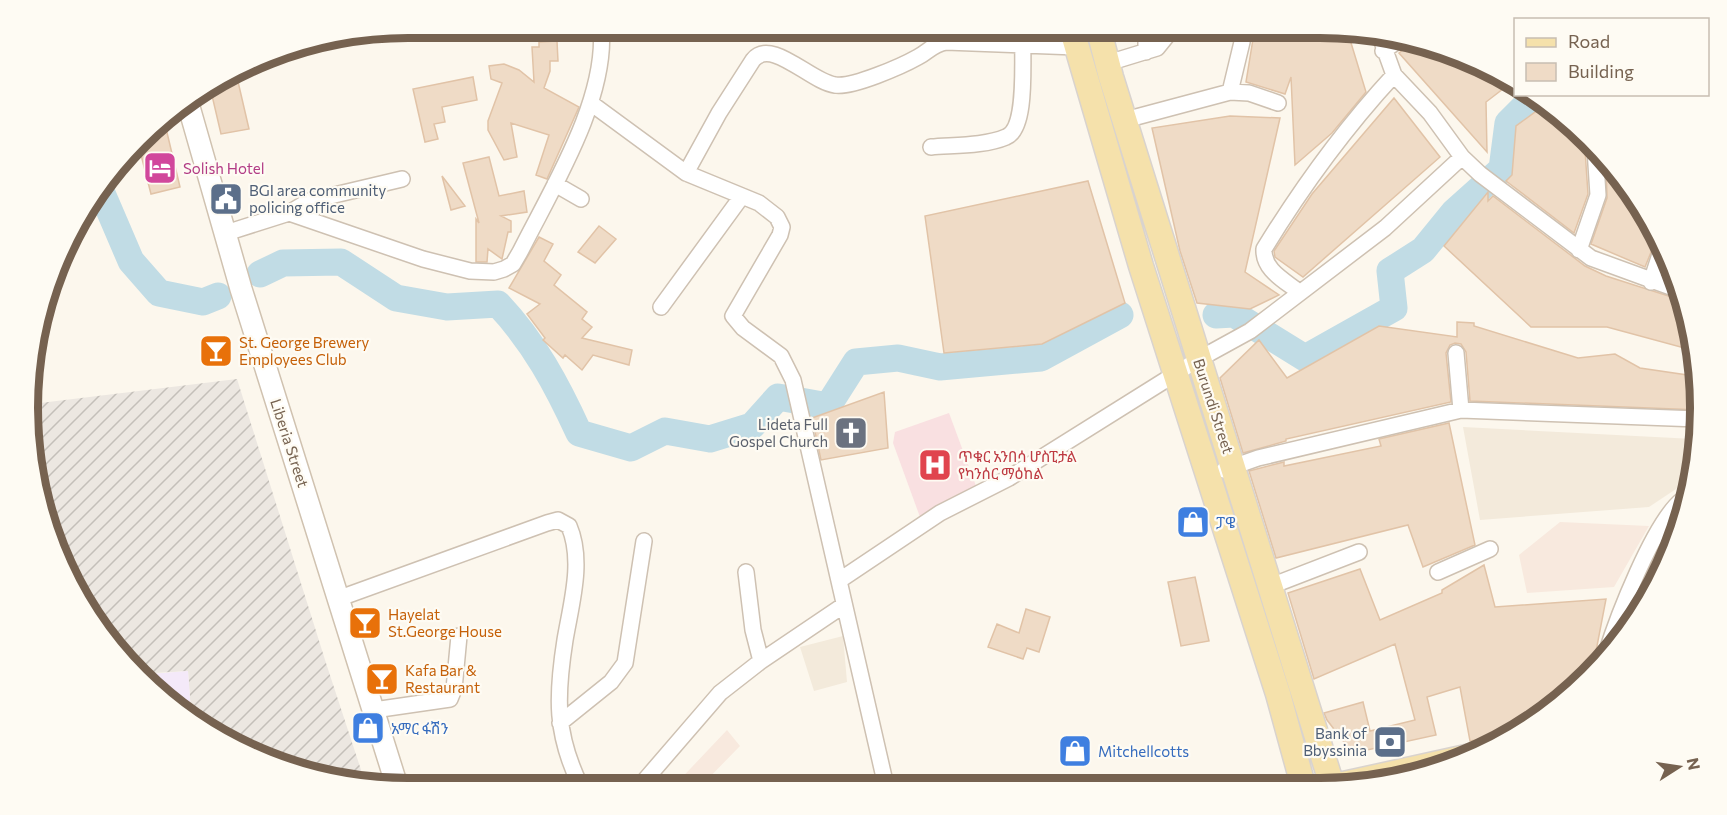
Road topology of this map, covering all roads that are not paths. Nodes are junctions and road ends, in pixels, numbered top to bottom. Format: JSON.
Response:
{"nodes":[{"id":1,"x":601,"y":38,"type":"edge"},
{"id":2,"x":1066,"y":38,"type":"edge"},
{"id":3,"x":1073,"y":38,"type":"edge"},
{"id":4,"x":1101,"y":38,"type":"edge"},
{"id":5,"x":1146,"y":38,"type":"edge"},
{"id":6,"x":1166,"y":38,"type":"edge"},
{"id":7,"x":1242,"y":42,"type":"dead end"},
{"id":8,"x":1023,"y":44,"type":"junction"},
{"id":9,"x":1387,"y":44,"type":"edge"},
{"id":10,"x":1146,"y":52,"type":"junction"},
{"id":11,"x":1108,"y":63,"type":"junction"},
{"id":12,"x":1394,"y":75,"type":"junction"},
{"id":13,"x":1230,"y":92,"type":"junction"},
{"id":14,"x":592,"y":104,"type":"junction"},
{"id":15,"x":1278,"y":104,"type":"dead end"},
{"id":16,"x":190,"y":109,"type":"edge"},
{"id":17,"x":1125,"y":120,"type":"junction"},
{"id":18,"x":931,"y":147,"type":"dead end"},
{"id":19,"x":1462,"y":157,"type":"junction"},
{"id":20,"x":1596,"y":162,"type":"edge"},
{"id":21,"x":1140,"y":169,"type":"junction"},
{"id":22,"x":686,"y":173,"type":"junction"},
{"id":23,"x":402,"y":178,"type":"dead end"},
{"id":24,"x":1115,"y":178,"type":"junction"},
{"id":25,"x":555,"y":184,"type":"junction"},
{"id":26,"x":742,"y":196,"type":"junction"},
{"id":27,"x":581,"y":199,"type":"dead end"},
{"id":28,"x":289,"y":213,"type":"junction"},
{"id":29,"x":226,"y":234,"type":"junction"},
{"id":30,"x":1579,"y":250,"type":"junction"},
{"id":31,"x":1658,"y":260,"type":"edge"},
{"id":32,"x":1651,"y":282,"type":"junction"},
{"id":33,"x":1669,"y":287,"type":"edge"},
{"id":34,"x":1299,"y":291,"type":"junction"},
{"id":35,"x":661,"y":307,"type":"dead end"},
{"id":36,"x":1455,"y":353,"type":"dead end"},
{"id":37,"x":1199,"y":359,"type":"junction"},
{"id":38,"x":1176,"y":374,"type":"junction"},
{"id":39,"x":1461,"y":410,"type":"junction"},
{"id":40,"x":1690,"y":419,"type":"edge"},
{"id":41,"x":1234,"y":467,"type":"junction"},
{"id":42,"x":1207,"y":476,"type":"junction"},
{"id":43,"x":1676,"y":507,"type":"edge"},
{"id":44,"x":644,"y":541,"type":"dead end"},
{"id":45,"x":1491,"y":549,"type":"dead end"},
{"id":46,"x":1359,"y":552,"type":"dead end"},
{"id":47,"x":746,"y":572,"type":"dead end"},
{"id":48,"x":1438,"y":572,"type":"dead end"},
{"id":49,"x":840,"y":580,"type":"junction"},
{"id":50,"x":1270,"y":586,"type":"junction"},
{"id":51,"x":340,"y":598,"type":"junction"},
{"id":52,"x":844,"y":605,"type":"junction"},
{"id":53,"x":1614,"y":632,"type":"edge"},
{"id":54,"x":459,"y":636,"type":"dead end"},
{"id":55,"x":761,"y":661,"type":"junction"},
{"id":56,"x":374,"y":710,"type":"junction"},
{"id":57,"x":560,"y":723,"type":"junction"},
{"id":58,"x":394,"y":777,"type":"edge"},
{"id":59,"x":576,"y":778,"type":"edge"},
{"id":60,"x":647,"y":778,"type":"edge"},
{"id":61,"x":884,"y":778,"type":"edge"},
{"id":62,"x":1301,"y":778,"type":"edge"},
{"id":63,"x":1330,"y":778,"type":"edge"}],
"edges":[{"from":1,"to":14,"type":"street"},
{"from":2,"to":8,"type":"street"},
{"from":3,"to":24,"type":"main road","name":"Burundi Street"},
{"from":4,"to":11,"type":"main road","name":"Burundi Street"},
{"from":5,"to":10,"type":"street"},
{"from":6,"to":10,"type":"street"},
{"from":7,"to":13,"type":"street"},
{"from":8,"to":18,"type":"street"},
{"from":8,"to":22,"type":"street"},
{"from":9,"to":12,"type":"street"},
{"from":10,"to":11,"type":"street"},
{"from":11,"to":17,"type":"main road","name":"Burundi Street"},
{"from":12,"to":19,"type":"street"},
{"from":12,"to":34,"type":"street"},
{"from":13,"to":15,"type":"street"},
{"from":13,"to":17,"type":"street"},
{"from":14,"to":22,"type":"street"},
{"from":14,"to":25,"type":"street"},
{"from":16,"to":29,"type":"street","name":"Liberia Street"},
{"from":17,"to":21,"type":"main road","name":"Burundi Street"},
{"from":19,"to":30,"type":"street"},
{"from":19,"to":34,"type":"street"},
{"from":20,"to":30,"type":"street"},
{"from":21,"to":24,"type":"main road"},
{"from":21,"to":37,"type":"main road","name":"Burundi Street"},
{"from":22,"to":26,"type":"street"},
{"from":23,"to":28,"type":"street"},
{"from":24,"to":38,"type":"main road","name":"Burundi Street"},
{"from":25,"to":27,"type":"street"},
{"from":25,"to":28,"type":"street"},
{"from":26,"to":35,"type":"street"},
{"from":26,"to":49,"type":"street"},
{"from":28,"to":29,"type":"street"},
{"from":29,"to":51,"type":"street","name":"Liberia Street"},
{"from":30,"to":32,"type":"street"},
{"from":31,"to":32,"type":"street"},
{"from":32,"to":33,"type":"street"},
{"from":34,"to":37,"type":"street"},
{"from":36,"to":39,"type":"street"},
{"from":37,"to":38,"type":"street"},
{"from":37,"to":41,"type":"main road","name":"Burundi Street"},
{"from":38,"to":42,"type":"main road","name":"Burundi Street"},
{"from":38,"to":49,"type":"street"},
{"from":39,"to":40,"type":"street"},
{"from":39,"to":41,"type":"street"},
{"from":41,"to":42,"type":"street"},
{"from":41,"to":50,"type":"main road","name":"Burundi Street"},
{"from":42,"to":62,"type":"main road","name":"Burundi Street"},
{"from":43,"to":53,"type":"street"},
{"from":44,"to":57,"type":"street"},
{"from":45,"to":48,"type":"street"},
{"from":46,"to":50,"type":"street"},
{"from":47,"to":55,"type":"street"},
{"from":49,"to":52,"type":"street"},
{"from":50,"to":63,"type":"main road","name":"Burundi Street"},
{"from":51,"to":56,"type":"street","name":"Liberia Street"},
{"from":51,"to":57,"type":"street"},
{"from":52,"to":55,"type":"street"},
{"from":52,"to":61,"type":"street"},
{"from":54,"to":56,"type":"street"},
{"from":55,"to":60,"type":"street"},
{"from":56,"to":58,"type":"street","name":"Liberia Street"},
{"from":57,"to":59,"type":"street"}]}
